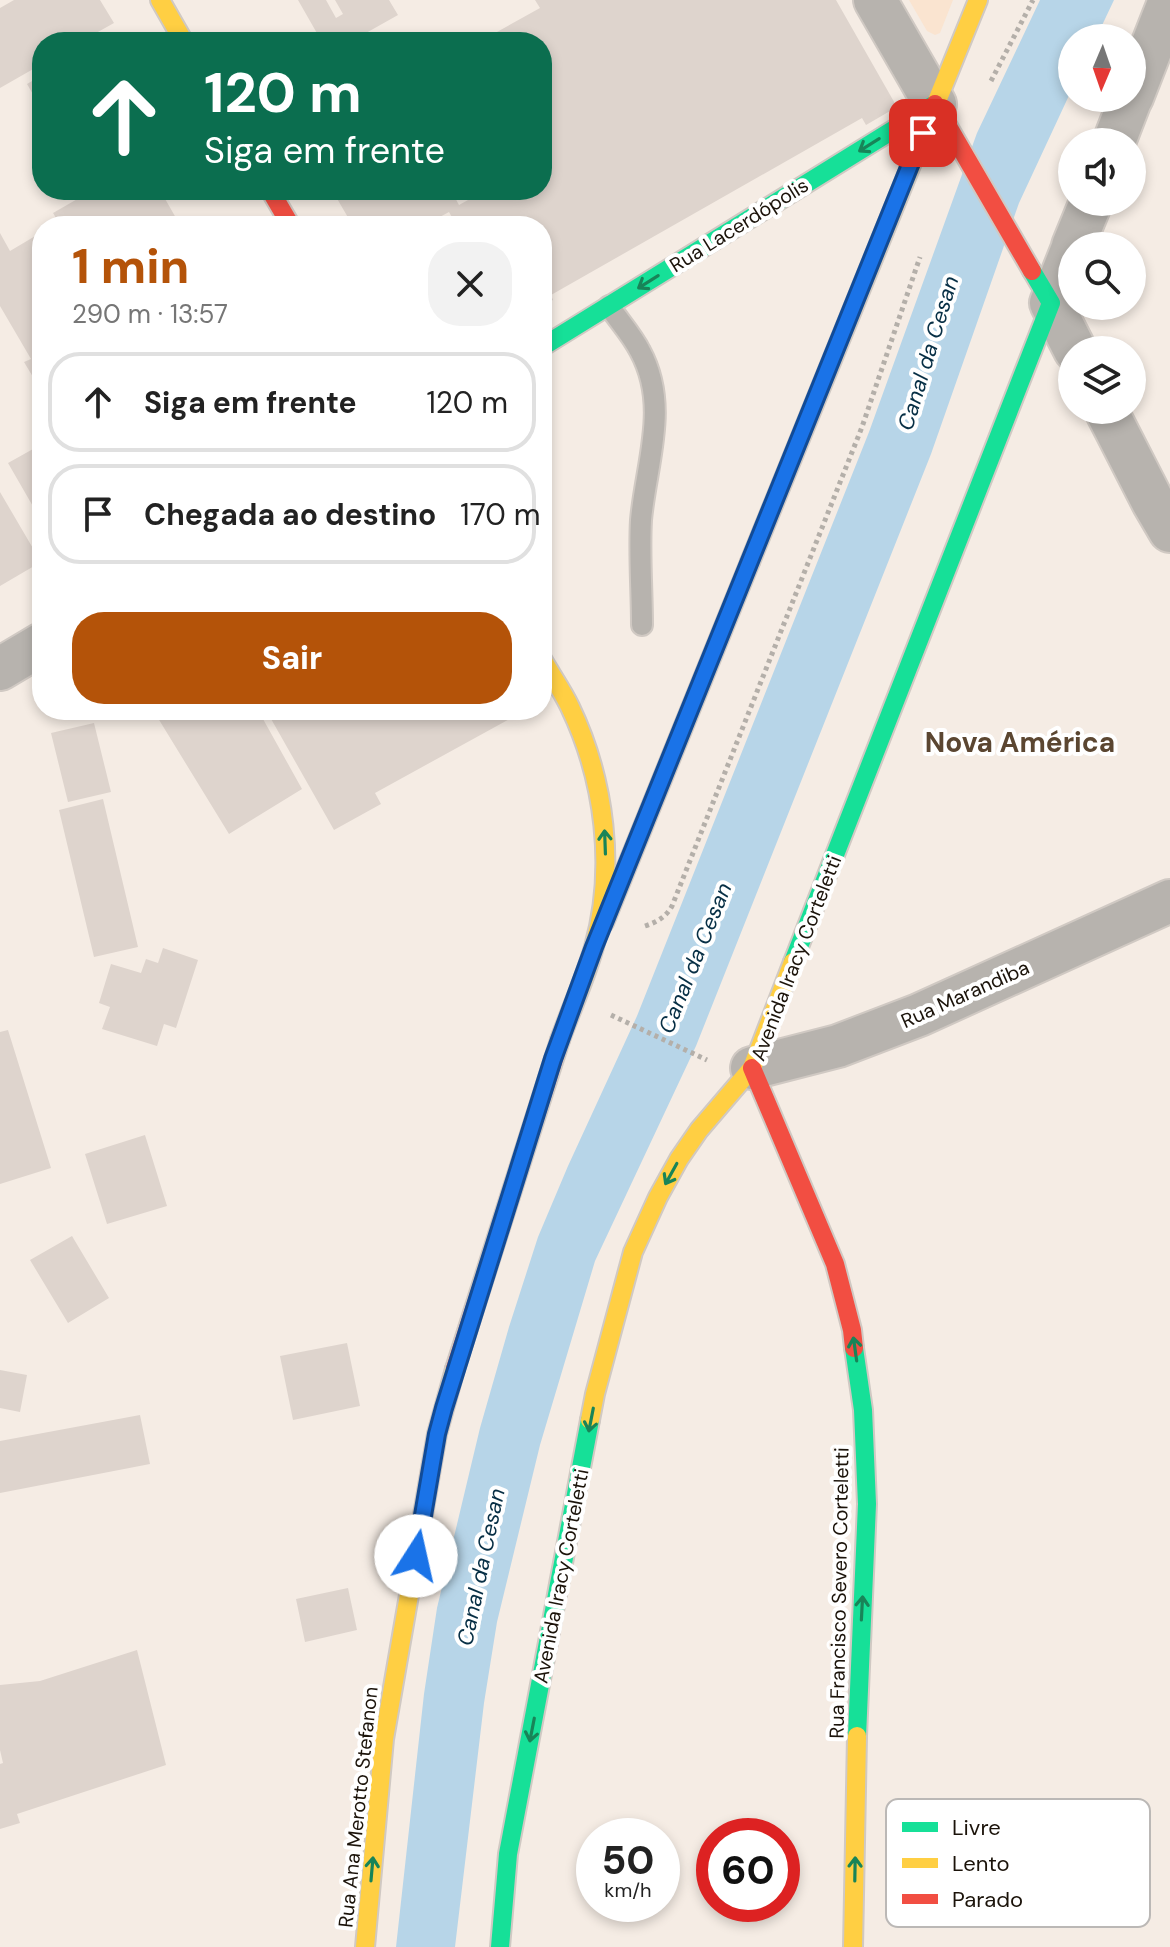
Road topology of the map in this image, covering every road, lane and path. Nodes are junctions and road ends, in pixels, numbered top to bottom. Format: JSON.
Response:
{"nodes":[{"id":1,"x":160,"y":0,"type":"edge"},
{"id":2,"x":875,"y":0,"type":"edge"},
{"id":3,"x":978,"y":0,"type":"edge"},
{"id":4,"x":1033,"y":0,"type":"edge"},
{"id":5,"x":1170,"y":0,"type":"edge"},
{"id":6,"x":178,"y":32,"type":"edge"},
{"id":7,"x":1146,"y":61,"type":"edge"},
{"id":8,"x":986,"y":92,"type":"dead end"},
{"id":9,"x":935,"y":104,"type":"junction"},
{"id":10,"x":923,"y":249,"type":"dead end"},
{"id":11,"x":1058,"y":286,"type":"edge"},
{"id":12,"x":1051,"y":303,"type":"junction"},
{"id":13,"x":609,"y":306,"type":"junction"},
{"id":14,"x":1068,"y":336,"type":"edge"},
{"id":15,"x":552,"y":341,"type":"edge"},
{"id":16,"x":1114,"y":424,"type":"edge"},
{"id":17,"x":1164,"y":509,"type":"edge"},
{"id":18,"x":642,"y":625,"type":"dead end"},
{"id":19,"x":32,"y":650,"type":"edge"},
{"id":20,"x":0,"y":669,"type":"edge"},
{"id":21,"x":552,"y":676,"type":"edge"},
{"id":22,"x":1170,"y":901,"type":"edge"},
{"id":23,"x":635,"y":931,"type":"dead end"},
{"id":24,"x":594,"y":947,"type":"junction"},
{"id":25,"x":629,"y":1024,"type":"dead end"},
{"id":26,"x":696,"y":1055,"type":"dead end"},
{"id":27,"x":752,"y":1068,"type":"junction"},
{"id":28,"x":730,"y":1127,"type":"dead end"},
{"id":29,"x":699,"y":1130,"type":"junction"},
{"id":30,"x":760,"y":1130,"type":"dead end"},
{"id":31,"x":780,"y":1134,"type":"junction"},
{"id":32,"x":365,"y":1947,"type":"edge"},
{"id":33,"x":500,"y":1947,"type":"edge"},
{"id":34,"x":853,"y":1947,"type":"edge"}],
"edges":[{"from":1,"to":6,"type":"street"},
{"from":2,"to":9,"type":"street"},
{"from":3,"to":9,"type":"street"},
{"from":4,"to":8,"type":"path"},
{"from":5,"to":7,"type":"street"},
{"from":9,"to":12,"type":"street"},
{"from":9,"to":13,"type":"street","name":"Rua Lacerdópolis","one_way":true},
{"from":9,"to":24,"type":"street"},
{"from":10,"to":23,"type":"path"},
{"from":11,"to":12,"type":"street","name":"Avenida Iracy Corteletti"},
{"from":12,"to":14,"type":"street"},
{"from":12,"to":27,"type":"street","name":"Avenida Iracy Corteletti"},
{"from":13,"to":15,"type":"street","name":"Rua Lacerdópolis"},
{"from":13,"to":18,"type":"lane"},
{"from":16,"to":17,"type":"street"},
{"from":19,"to":20,"type":"street"},
{"from":24,"to":21,"type":"street","name":"Rua Ana Merotto Stefanon","one_way":true},
{"from":22,"to":27,"type":"street","name":"Rua Marandiba"},
{"from":32,"to":24,"type":"street","name":"Rua Ana Merotto Stefanon","one_way":true},
{"from":25,"to":26,"type":"path"},
{"from":27,"to":29,"type":"street","name":"Avenida Iracy Corteletti"},
{"from":27,"to":31,"type":"street","name":"Rua Francisco Severo Corteletti"},
{"from":28,"to":29,"type":"street"},
{"from":29,"to":33,"type":"street","name":"Avenida Iracy Corteletti","one_way":true},
{"from":30,"to":31,"type":"street"},
{"from":34,"to":31,"type":"street","name":"Rua Francisco Severo Corteletti","one_way":true}]}
